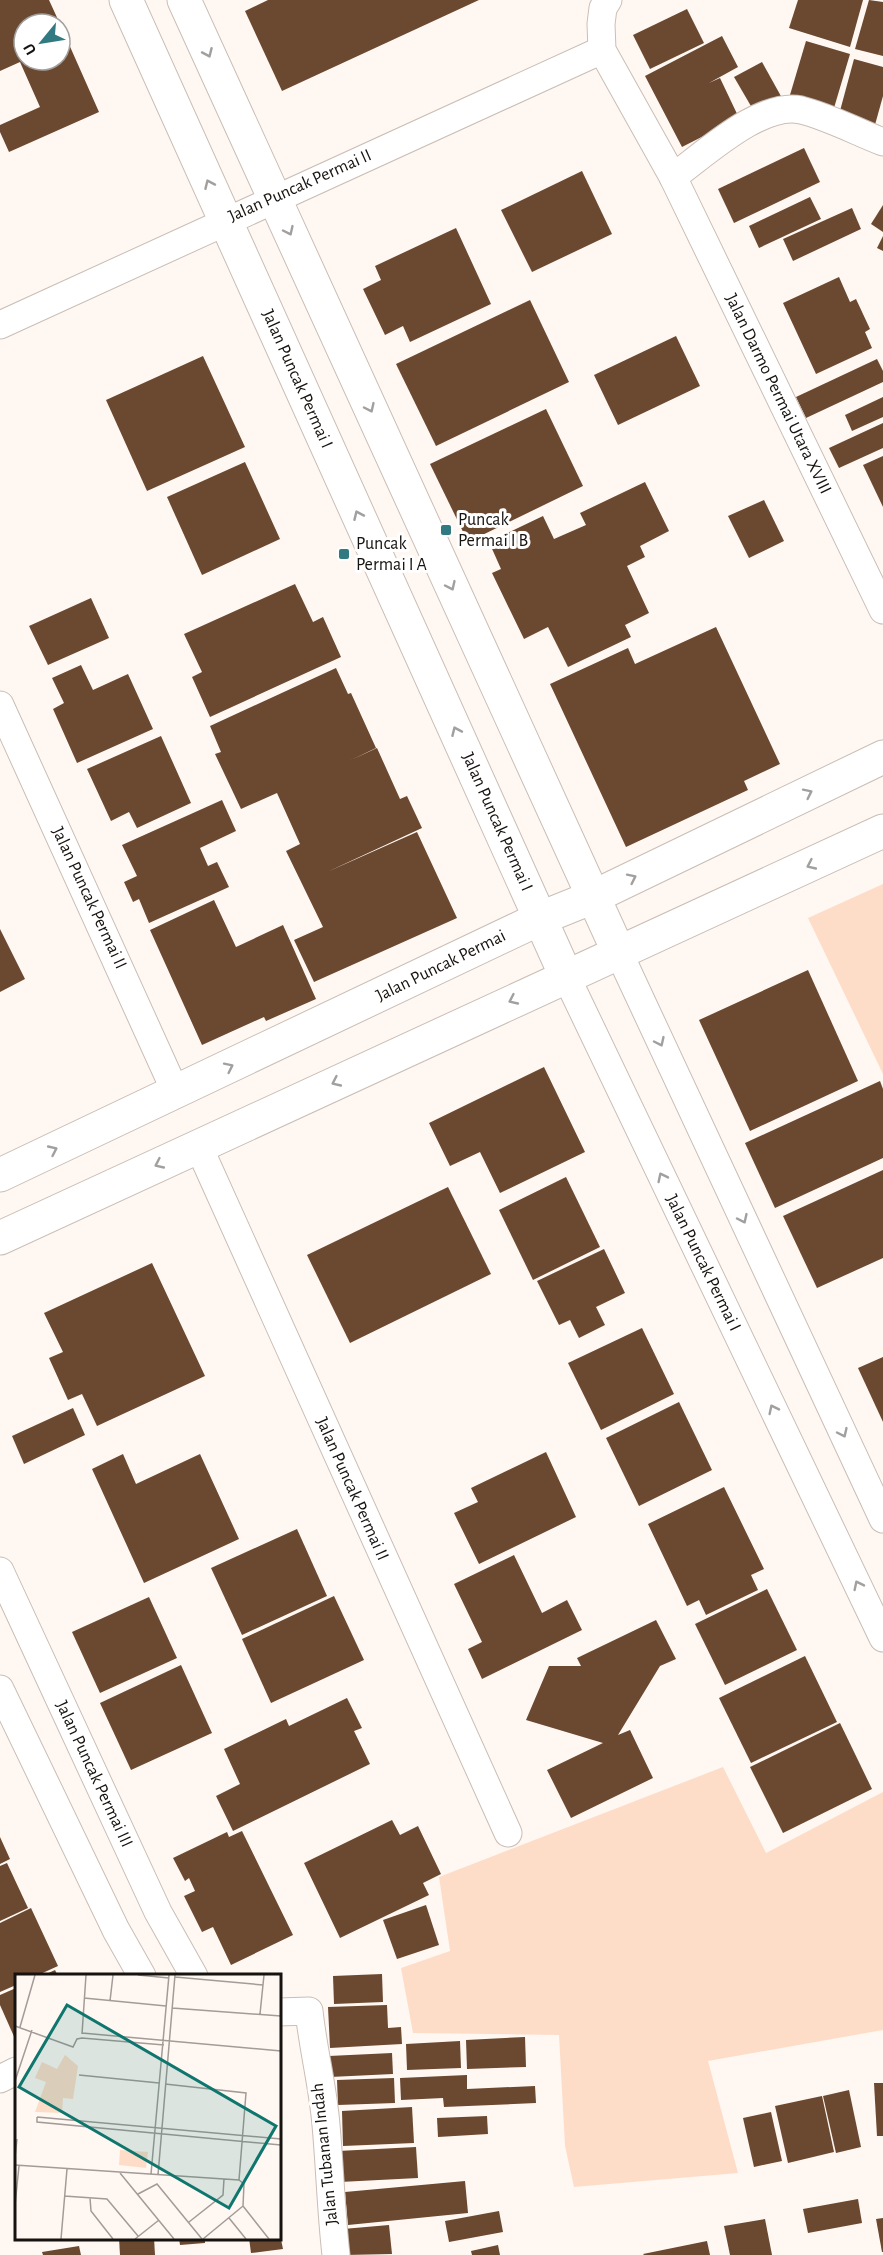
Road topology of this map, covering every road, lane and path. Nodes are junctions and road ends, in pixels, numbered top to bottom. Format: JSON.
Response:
{"nodes":[{"id":1,"x":126,"y":0,"type":"edge"},
{"id":2,"x":184,"y":0,"type":"edge"},
{"id":3,"x":608,"y":0,"type":"edge"},
{"id":4,"x":602,"y":50,"type":"junction"},
{"id":5,"x":883,"y":142,"type":"edge"},
{"id":6,"x":673,"y":177,"type":"junction"},
{"id":7,"x":274,"y":198,"type":"junction"},
{"id":8,"x":225,"y":220,"type":"junction"},
{"id":9,"x":0,"y":325,"type":"edge"},
{"id":10,"x":883,"y":610,"type":"edge"},
{"id":11,"x":0,"y":705,"type":"edge"},
{"id":12,"x":883,"y":757,"type":"edge"},
{"id":13,"x":883,"y":831,"type":"edge"},
{"id":14,"x":593,"y":897,"type":"junction"},
{"id":15,"x":541,"y":918,"type":"junction"},
{"id":16,"x":619,"y":953,"type":"junction"},
{"id":17,"x":566,"y":976,"type":"junction"},
{"id":18,"x":176,"y":1093,"type":"junction"},
{"id":19,"x":198,"y":1145,"type":"junction"},
{"id":20,"x":0,"y":1175,"type":"edge"},
{"id":21,"x":0,"y":1238,"type":"edge"},
{"id":22,"x":883,"y":1519,"type":"edge"},
{"id":23,"x":0,"y":1571,"type":"edge"},
{"id":24,"x":883,"y":1638,"type":"edge"},
{"id":25,"x":0,"y":1689,"type":"edge"},
{"id":26,"x":508,"y":1833,"type":"dead end"},
{"id":27,"x":141,"y":1974,"type":"edge"},
{"id":28,"x":192,"y":1974,"type":"edge"},
{"id":29,"x":280,"y":2012,"type":"edge"},
{"id":30,"x":15,"y":2072,"type":"edge"},
{"id":31,"x":0,"y":2079,"type":"edge"},
{"id":32,"x":336,"y":2255,"type":"edge"}],
"edges":[{"from":8,"to":1,"type":"street","name":"Jalan Puncak Permai I","one_way":true},
{"from":2,"to":7,"type":"street","one_way":true},
{"from":3,"to":4,"type":"street"},
{"from":4,"to":6,"type":"street","name":"Jalan Darmo Permai Utara XVIII"},
{"from":4,"to":7,"type":"street","name":"Jalan Puncak Permai II"},
{"from":5,"to":6,"type":"street"},
{"from":6,"to":10,"type":"street","name":"Jalan Darmo Permai Utara XVIII"},
{"from":7,"to":8,"type":"street","name":"Jalan Puncak Permai II"},
{"from":7,"to":14,"type":"street","one_way":true},
{"from":8,"to":9,"type":"street","name":"Jalan Puncak Permai II"},
{"from":15,"to":8,"type":"street","name":"Jalan Puncak Permai I","one_way":true},
{"from":11,"to":18,"type":"street","name":"Jalan Puncak Permai II"},
{"from":14,"to":12,"type":"street","name":"Jalan Puncak Permai","one_way":true},
{"from":13,"to":16,"type":"street","one_way":true},
{"from":14,"to":15,"type":"street","name":"Jalan Puncak Permai"},
{"from":14,"to":16,"type":"street"},
{"from":15,"to":17,"type":"street","name":"Jalan Puncak Permai I"},
{"from":18,"to":15,"type":"street","name":"Jalan Puncak Permai","one_way":true},
{"from":16,"to":17,"type":"street"},
{"from":16,"to":22,"type":"street","one_way":true},
{"from":17,"to":19,"type":"street","one_way":true},
{"from":24,"to":17,"type":"street","name":"Jalan Puncak Permai I","one_way":true},
{"from":20,"to":18,"type":"street","name":"Jalan Puncak Permai","one_way":true},
{"from":19,"to":21,"type":"street","one_way":true},
{"from":19,"to":26,"type":"street","name":"Jalan Puncak Permai II"},
{"from":23,"to":28,"type":"street","name":"Jalan Puncak Permai III"},
{"from":25,"to":27,"type":"street"},
{"from":29,"to":32,"type":"street","name":"Jalan Tubanan Indah"},
{"from":30,"to":31,"type":"street"}]}
